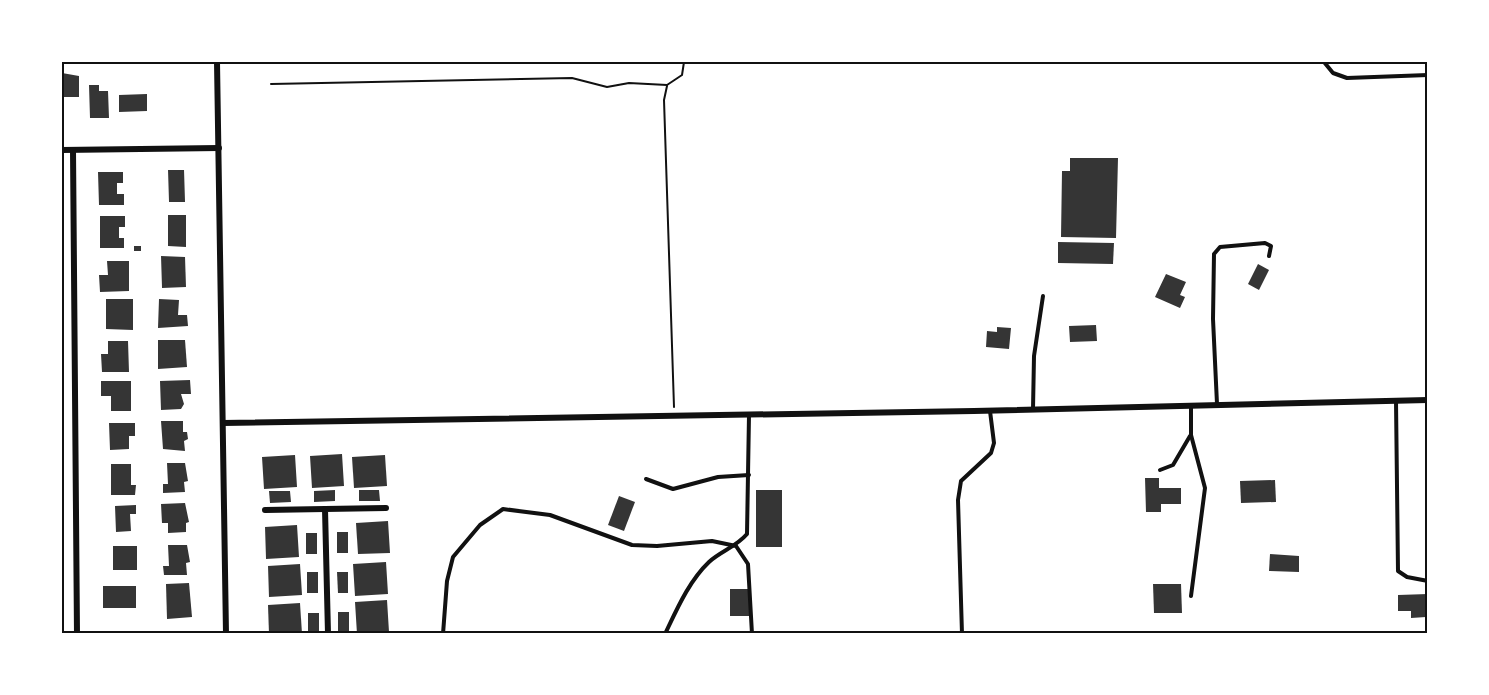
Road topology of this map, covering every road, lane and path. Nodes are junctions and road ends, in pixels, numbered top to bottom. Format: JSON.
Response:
{"nodes":[{"id":1,"x":217,"y":62,"type":"edge"},
{"id":2,"x":684,"y":62,"type":"edge"},
{"id":3,"x":1324,"y":62,"type":"edge"},
{"id":4,"x":1428,"y":75,"type":"edge"},
{"id":5,"x":271,"y":84,"type":"dead end"},
{"id":6,"x":667,"y":85,"type":"junction"},
{"id":7,"x":219,"y":148,"type":"junction"},
{"id":8,"x":62,"y":150,"type":"edge"},
{"id":9,"x":73,"y":150,"type":"junction"},
{"id":10,"x":1269,"y":256,"type":"dead end"},
{"id":11,"x":1043,"y":296,"type":"dead end"},
{"id":12,"x":1428,"y":400,"type":"edge"},
{"id":13,"x":1396,"y":401,"type":"junction"},
{"id":14,"x":1217,"y":405,"type":"junction"},
{"id":15,"x":1191,"y":406,"type":"junction"},
{"id":16,"x":1033,"y":410,"type":"junction"},
{"id":17,"x":990,"y":411,"type":"junction"},
{"id":18,"x":749,"y":414,"type":"junction"},
{"id":19,"x":674,"y":416,"type":"junction"},
{"id":20,"x":223,"y":423,"type":"junction"},
{"id":21,"x":1191,"y":435,"type":"junction"},
{"id":22,"x":1160,"y":470,"type":"dead end"},
{"id":23,"x":749,"y":475,"type":"junction"},
{"id":24,"x":646,"y":479,"type":"dead end"},
{"id":25,"x":386,"y":508,"type":"dead end"},
{"id":26,"x":265,"y":510,"type":"dead end"},
{"id":27,"x":325,"y":510,"type":"junction"},
{"id":28,"x":736,"y":546,"type":"junction"},
{"id":29,"x":1428,"y":581,"type":"edge"},
{"id":30,"x":1191,"y":596,"type":"dead end"},
{"id":31,"x":77,"y":633,"type":"edge"},
{"id":32,"x":226,"y":633,"type":"edge"},
{"id":33,"x":328,"y":633,"type":"edge"},
{"id":34,"x":443,"y":633,"type":"edge"},
{"id":35,"x":665,"y":633,"type":"edge"},
{"id":36,"x":752,"y":633,"type":"edge"},
{"id":37,"x":962,"y":633,"type":"edge"}],
"edges":[{"from":1,"to":7,"type":"street"},
{"from":2,"to":6,"type":"path"},
{"from":3,"to":4,"type":"lane"},
{"from":5,"to":6,"type":"path"},
{"from":6,"to":19,"type":"path"},
{"from":7,"to":9,"type":"street"},
{"from":7,"to":20,"type":"street"},
{"from":8,"to":9,"type":"street"},
{"from":9,"to":31,"type":"street"},
{"from":10,"to":14,"type":"lane"},
{"from":11,"to":16,"type":"lane"},
{"from":12,"to":13,"type":"street"},
{"from":13,"to":14,"type":"street"},
{"from":13,"to":29,"type":"lane"},
{"from":14,"to":15,"type":"street"},
{"from":15,"to":16,"type":"street"},
{"from":15,"to":21,"type":"lane"},
{"from":16,"to":17,"type":"street"},
{"from":17,"to":18,"type":"street"},
{"from":17,"to":37,"type":"lane"},
{"from":18,"to":19,"type":"street"},
{"from":18,"to":23,"type":"lane"},
{"from":19,"to":20,"type":"street"},
{"from":20,"to":32,"type":"street"},
{"from":21,"to":22,"type":"lane"},
{"from":21,"to":30,"type":"lane"},
{"from":23,"to":24,"type":"lane"},
{"from":23,"to":28,"type":"lane"},
{"from":25,"to":27,"type":"street"},
{"from":26,"to":27,"type":"street"},
{"from":27,"to":33,"type":"street"},
{"from":28,"to":34,"type":"lane"},
{"from":28,"to":35,"type":"lane"},
{"from":28,"to":36,"type":"lane"}]}
